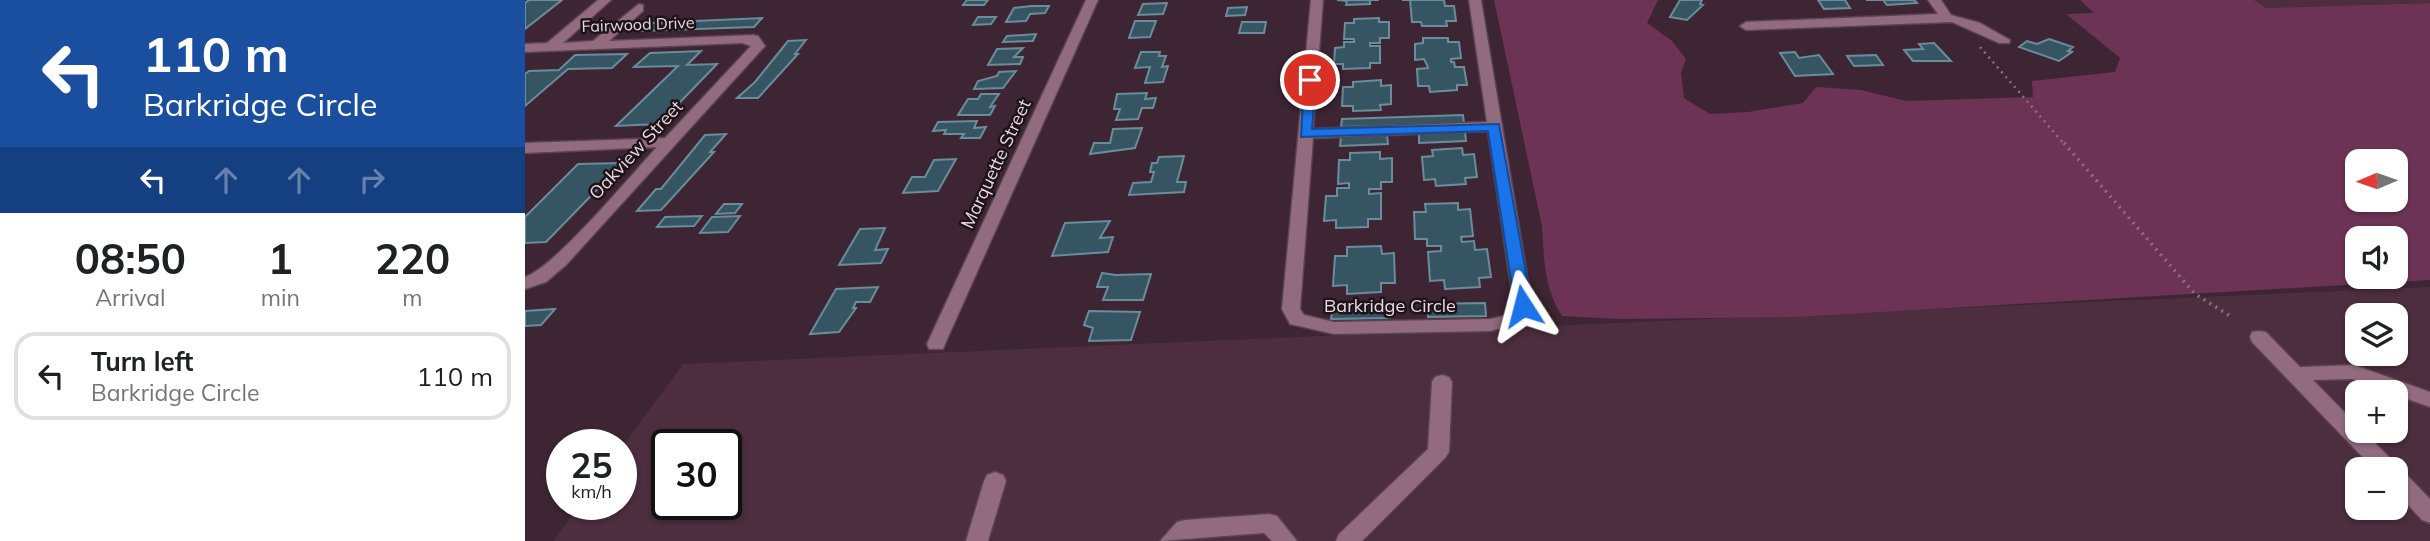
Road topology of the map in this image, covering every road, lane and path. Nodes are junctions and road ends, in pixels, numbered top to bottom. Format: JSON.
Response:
{"nodes":[{"id":1,"x":605,"y":0,"type":"edge"},
{"id":2,"x":1092,"y":0,"type":"edge"},
{"id":3,"x":1317,"y":0,"type":"edge"},
{"id":4,"x":1475,"y":0,"type":"edge"},
{"id":5,"x":1934,"y":0,"type":"edge"},
{"id":6,"x":639,"y":8,"type":"dead end"},
{"id":7,"x":1944,"y":18,"type":"junction"},
{"id":8,"x":1958,"y":22,"type":"junction"},
{"id":9,"x":1746,"y":26,"type":"dead end"},
{"id":10,"x":753,"y":39,"type":"joint"},
{"id":11,"x":2004,"y":40,"type":"dead end"},
{"id":12,"x":598,"y":43,"type":"junction"},
{"id":13,"x":552,"y":45,"type":"junction"},
{"id":14,"x":525,"y":48,"type":"edge"},
{"id":15,"x":1495,"y":126,"type":"junction"},
{"id":16,"x":1305,"y":134,"type":"junction"},
{"id":17,"x":669,"y":142,"type":"junction"},
{"id":18,"x":525,"y":148,"type":"edge"},
{"id":19,"x":529,"y":282,"type":"edge"},
{"id":20,"x":2230,"y":316,"type":"dead end"},
{"id":21,"x":2259,"y":337,"type":"dead end"},
{"id":22,"x":936,"y":344,"type":"dead end"},
{"id":23,"x":2295,"y":374,"type":"junction"},
{"id":24,"x":1442,"y":382,"type":"dead end"},
{"id":25,"x":2430,"y":400,"type":"edge"},
{"id":26,"x":2375,"y":457,"type":"edge"},
{"id":27,"x":995,"y":481,"type":"dead end"},
{"id":28,"x":2408,"y":491,"type":"edge"},
{"id":29,"x":2430,"y":514,"type":"edge"},
{"id":30,"x":977,"y":541,"type":"edge"},
{"id":31,"x":1171,"y":541,"type":"edge"},
{"id":32,"x":1286,"y":541,"type":"edge"},
{"id":33,"x":1347,"y":541,"type":"edge"}],
"edges":[{"from":1,"to":13,"type":"street"},
{"from":2,"to":22,"type":"street","name":"Marquette Street"},
{"from":3,"to":16,"type":"street","name":"Barkridge Circle"},
{"from":4,"to":15,"type":"street","name":"Barkridge Circle"},
{"from":5,"to":7,"type":"street"},
{"from":6,"to":12,"type":"street"},
{"from":7,"to":8,"type":"street"},
{"from":7,"to":9,"type":"street"},
{"from":8,"to":11,"type":"street"},
{"from":8,"to":20,"type":"path"},
{"from":10,"to":12,"type":"street","name":"Fairwood Drive"},
{"from":10,"to":17,"type":"street","name":"Oakview Street"},
{"from":12,"to":13,"type":"street","name":"Fairwood Drive"},
{"from":13,"to":14,"type":"street","name":"Fairwood Drive"},
{"from":15,"to":16,"type":"street"},
{"from":15,"to":16,"type":"street","name":"Barkridge Circle"},
{"from":17,"to":18,"type":"street"},
{"from":17,"to":19,"type":"street","name":"Oakview Street"},
{"from":21,"to":23,"type":"street"},
{"from":23,"to":25,"type":"street"},
{"from":23,"to":26,"type":"street"},
{"from":24,"to":33,"type":"street"},
{"from":27,"to":30,"type":"street"},
{"from":28,"to":29,"type":"street"},
{"from":31,"to":32,"type":"street"}]}
